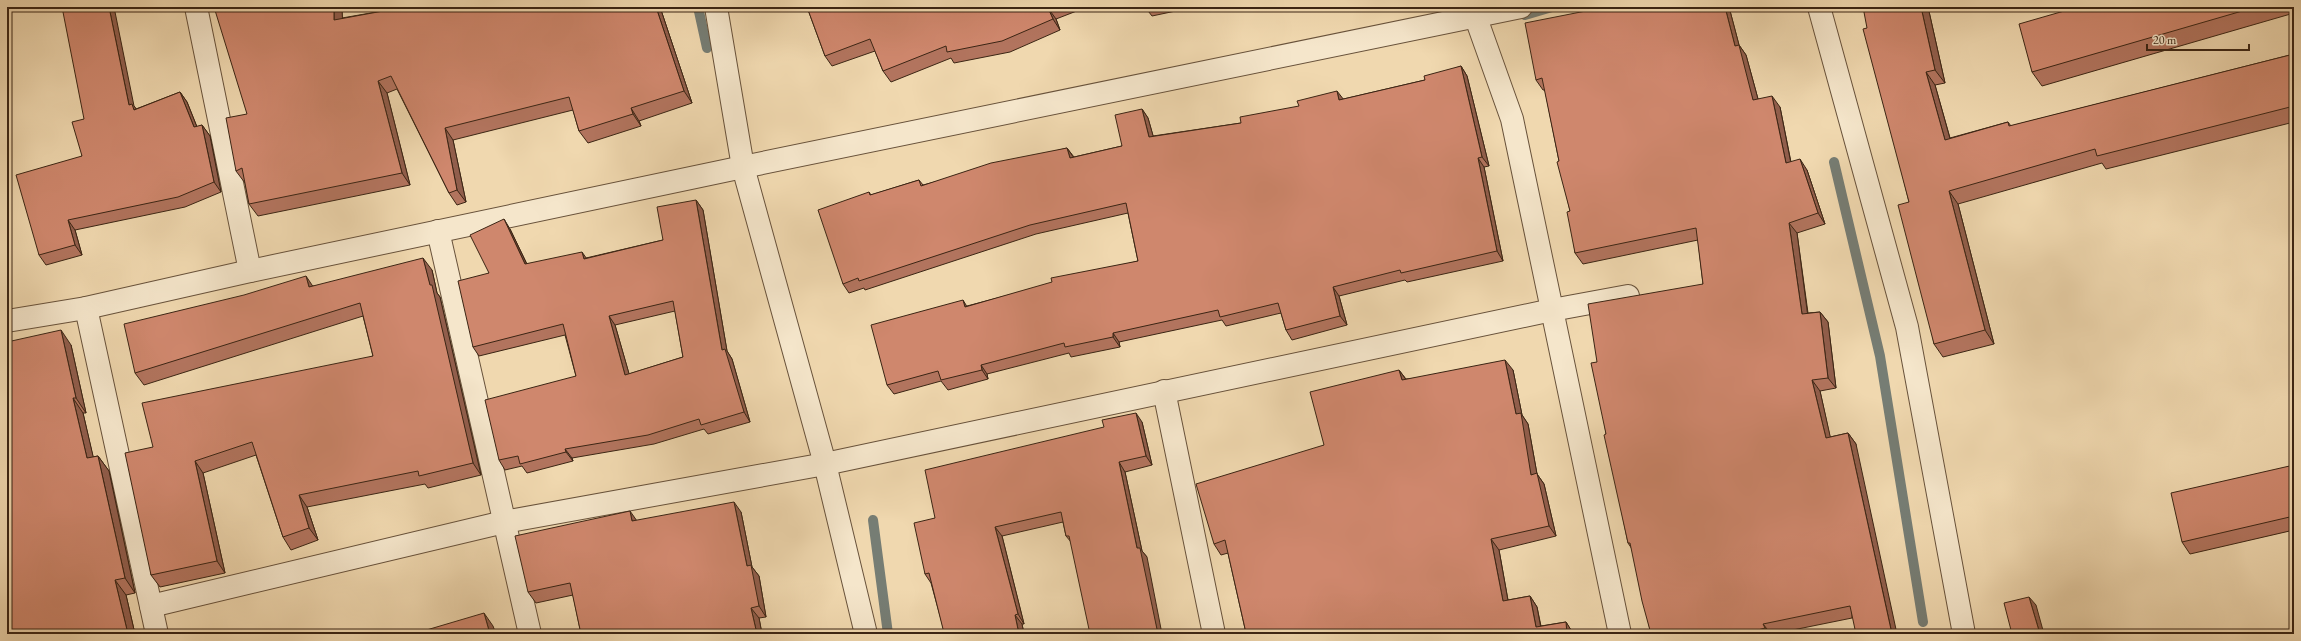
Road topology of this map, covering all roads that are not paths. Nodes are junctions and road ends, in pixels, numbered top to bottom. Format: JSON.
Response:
{"nodes":[{"id":1,"x":196,"y":7,"type":"edge"},
{"id":2,"x":716,"y":7,"type":"edge"},
{"id":3,"x":1522,"y":7,"type":"edge"},
{"id":4,"x":1819,"y":7,"type":"edge"},
{"id":5,"x":1475,"y":12,"type":"edge"},
{"id":6,"x":743,"y":167,"type":"junction"},
{"id":7,"x":438,"y":231,"type":"junction"},
{"id":8,"x":250,"y":271,"type":"junction"},
{"id":9,"x":1628,"y":296,"type":"edge"},
{"id":10,"x":86,"y":308,"type":"junction"},
{"id":11,"x":1552,"y":310,"type":"junction"},
{"id":12,"x":7,"y":320,"type":"edge"},
{"id":13,"x":1164,"y":391,"type":"junction"},
{"id":14,"x":825,"y":464,"type":"junction"},
{"id":15,"x":504,"y":522,"type":"junction"},
{"id":16,"x":151,"y":606,"type":"junction"},
{"id":17,"x":1960,"y":633,"type":"edge"},
{"id":18,"x":157,"y":634,"type":"edge"},
{"id":19,"x":530,"y":634,"type":"edge"},
{"id":20,"x":866,"y":634,"type":"edge"},
{"id":21,"x":1214,"y":634,"type":"edge"},
{"id":22,"x":1620,"y":634,"type":"edge"}],
"edges":[{"from":1,"to":8,"type":"street"},
{"from":2,"to":6,"type":"street"},
{"from":3,"to":5,"type":"street"},
{"from":4,"to":17,"type":"street"},
{"from":5,"to":6,"type":"street"},
{"from":5,"to":11,"type":"street"},
{"from":6,"to":7,"type":"street"},
{"from":6,"to":14,"type":"street"},
{"from":7,"to":8,"type":"street"},
{"from":7,"to":15,"type":"street"},
{"from":8,"to":10,"type":"street"},
{"from":9,"to":11,"type":"street"},
{"from":10,"to":12,"type":"street"},
{"from":10,"to":16,"type":"street"},
{"from":11,"to":13,"type":"street"},
{"from":11,"to":22,"type":"street"},
{"from":13,"to":14,"type":"street"},
{"from":13,"to":21,"type":"street"},
{"from":14,"to":15,"type":"street"},
{"from":14,"to":20,"type":"street"},
{"from":15,"to":16,"type":"street"},
{"from":15,"to":19,"type":"street"},
{"from":16,"to":18,"type":"street"}]}
